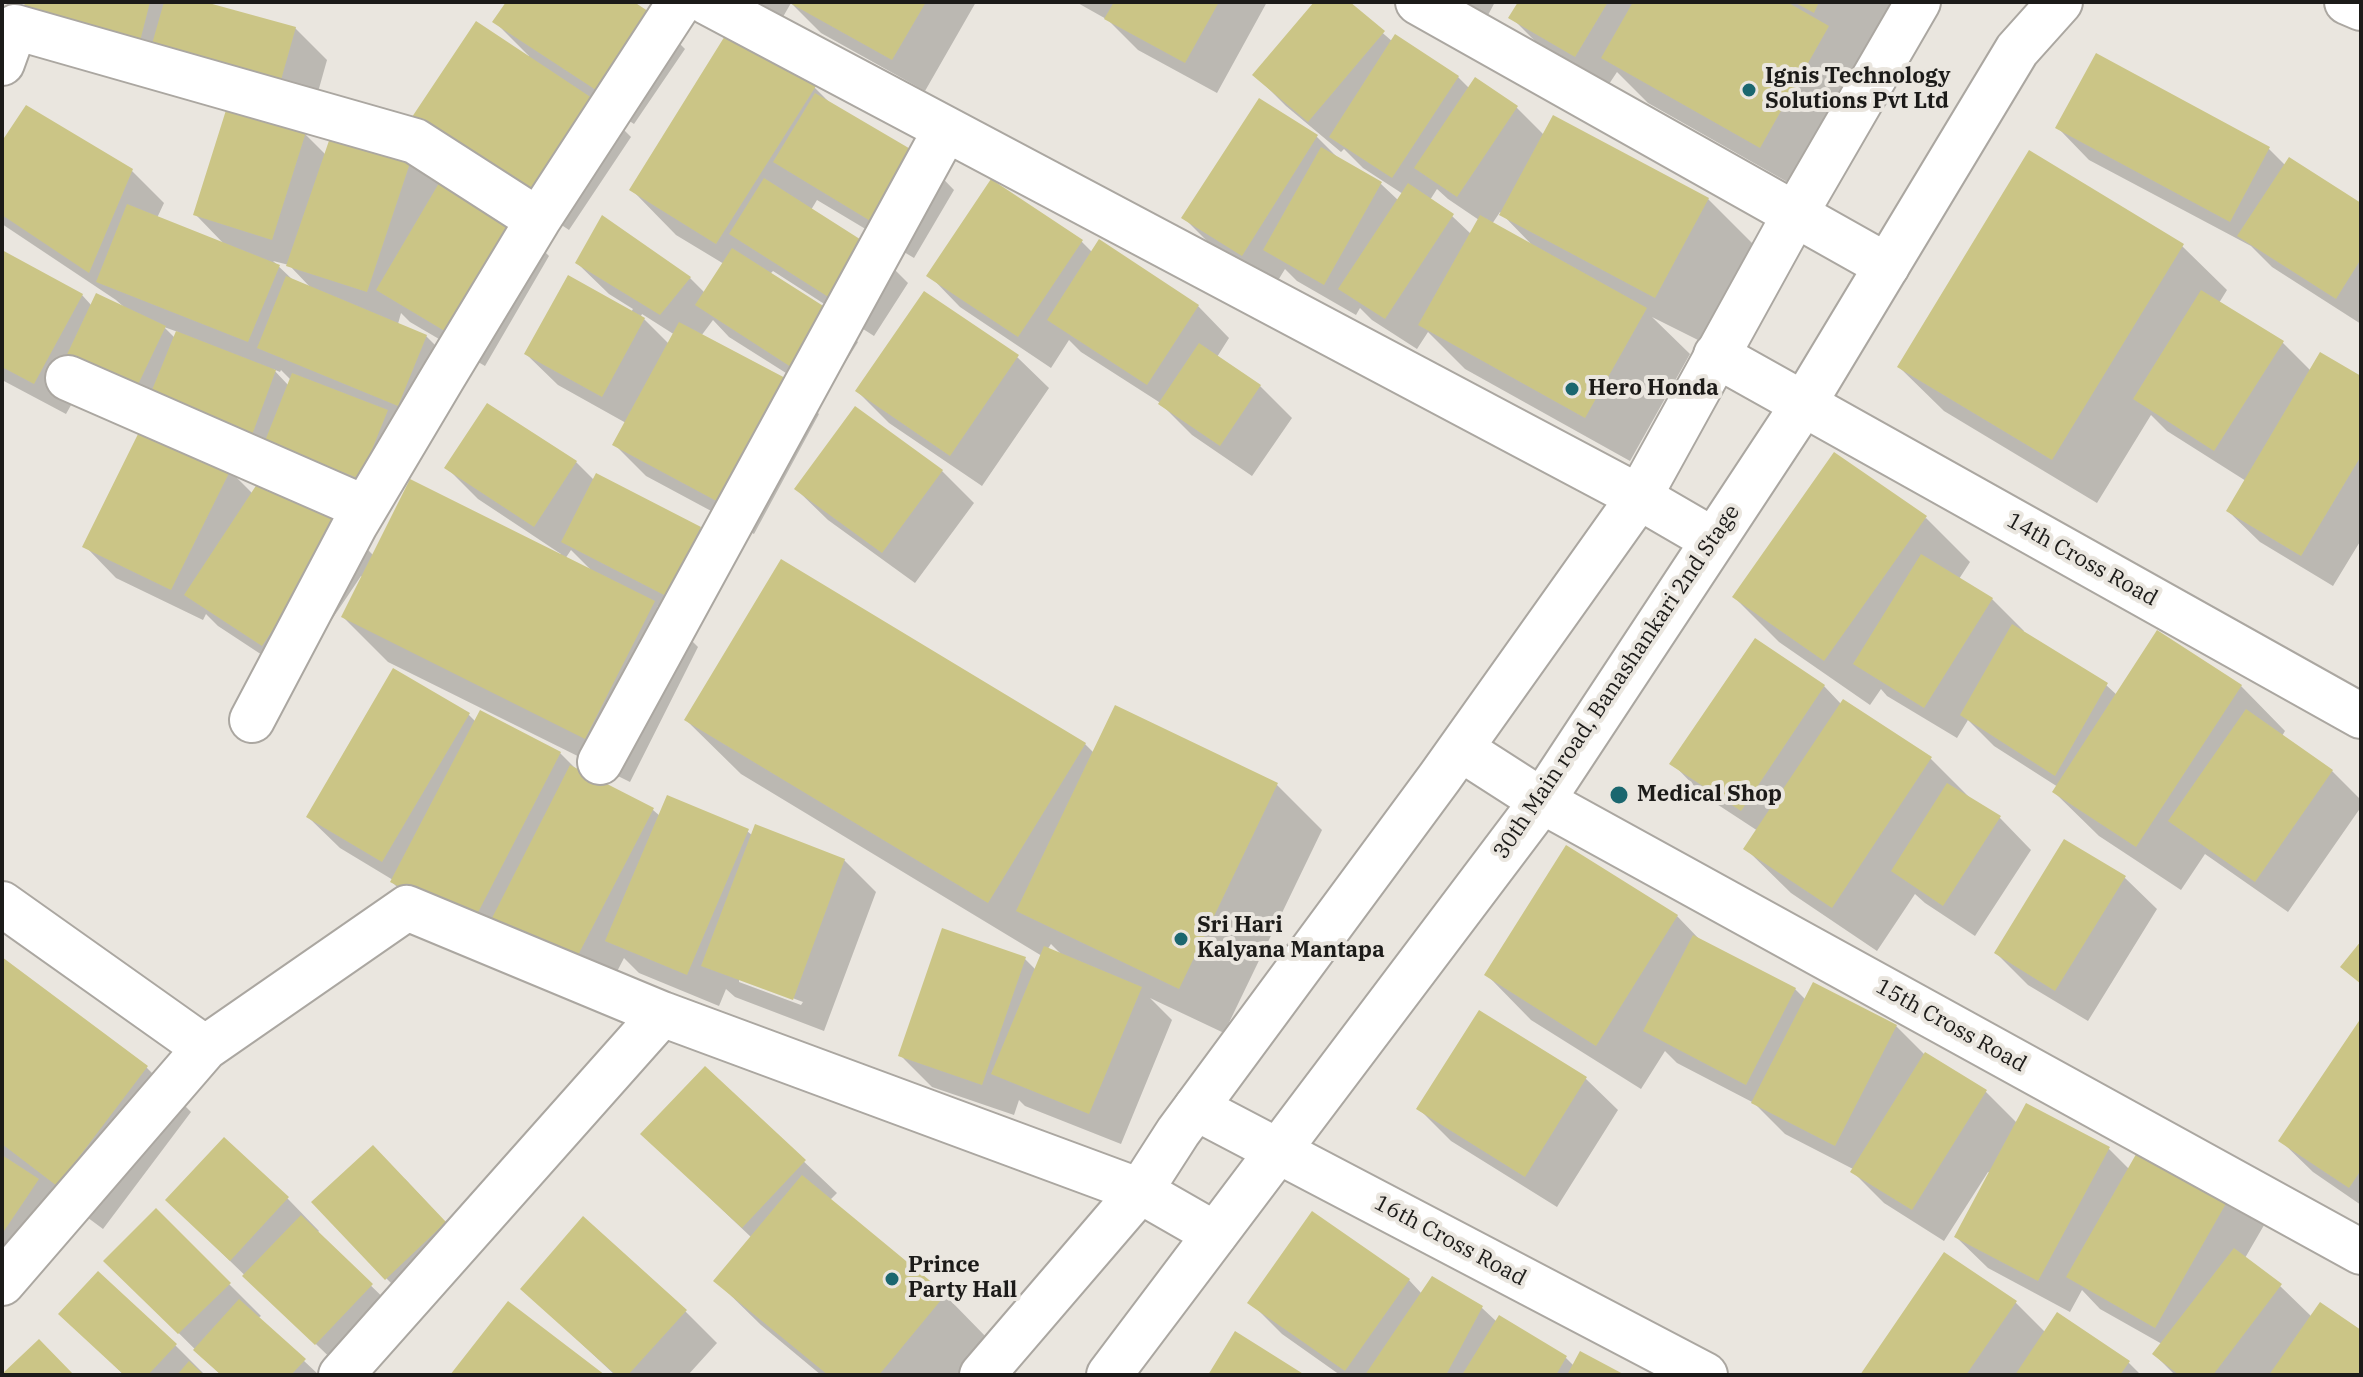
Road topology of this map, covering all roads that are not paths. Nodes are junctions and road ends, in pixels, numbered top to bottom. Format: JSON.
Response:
{"nodes":[{"id":1,"x":680,"y":2,"type":"edge"},
{"id":2,"x":707,"y":2,"type":"edge"},
{"id":3,"x":1418,"y":2,"type":"edge"},
{"id":4,"x":1918,"y":2,"type":"edge"},
{"id":5,"x":2060,"y":2,"type":"edge"},
{"id":6,"x":2347,"y":2,"type":"edge"},
{"id":7,"x":2361,"y":8,"type":"edge"},
{"id":8,"x":12,"y":30,"type":"edge"},
{"id":9,"x":946,"y":129,"type":"junction"},
{"id":10,"x":1794,"y":216,"type":"junction"},
{"id":11,"x":538,"y":220,"type":"junction"},
{"id":12,"x":1887,"y":266,"type":"junction"},
{"id":13,"x":1716,"y":355,"type":"junction"},
{"id":14,"x":68,"y":378,"type":"dead end"},
{"id":15,"x":1803,"y":405,"type":"junction"},
{"id":16,"x":1639,"y":497,"type":"junction"},
{"id":17,"x":365,"y":508,"type":"junction"},
{"id":18,"x":1713,"y":540,"type":"junction"},
{"id":19,"x":2361,"y":716,"type":"edge"},
{"id":20,"x":252,"y":720,"type":"dead end"},
{"id":21,"x":1461,"y":749,"type":"junction"},
{"id":22,"x":600,"y":762,"type":"dead end"},
{"id":23,"x":1542,"y":801,"type":"junction"},
{"id":24,"x":2,"y":904,"type":"edge"},
{"id":25,"x":662,"y":1014,"type":"junction"},
{"id":26,"x":205,"y":1048,"type":"junction"},
{"id":27,"x":1196,"y":1108,"type":"junction"},
{"id":28,"x":1278,"y":1151,"type":"junction"},
{"id":29,"x":1140,"y":1191,"type":"junction"},
{"id":30,"x":1215,"y":1234,"type":"junction"},
{"id":31,"x":2361,"y":1252,"type":"edge"},
{"id":32,"x":2,"y":1283,"type":"edge"},
{"id":33,"x":341,"y":1375,"type":"edge"},
{"id":34,"x":982,"y":1375,"type":"edge"},
{"id":35,"x":1109,"y":1375,"type":"edge"},
{"id":36,"x":1705,"y":1375,"type":"edge"}],
"edges":[{"from":1,"to":11,"type":"street"},
{"from":2,"to":9,"type":"street"},
{"from":3,"to":10,"type":"street"},
{"from":4,"to":10,"type":"street"},
{"from":5,"to":12,"type":"street","name":"30th Main road, Banashankari 2nd Stage"},
{"from":6,"to":7,"type":"street"},
{"from":8,"to":11,"type":"street"},
{"from":9,"to":16,"type":"street"},
{"from":9,"to":22,"type":"street"},
{"from":10,"to":12,"type":"street"},
{"from":10,"to":13,"type":"street"},
{"from":11,"to":17,"type":"street"},
{"from":12,"to":15,"type":"street","name":"30th Main road, Banashankari 2nd Stage"},
{"from":13,"to":15,"type":"street","name":"14th Cross Road"},
{"from":13,"to":16,"type":"street"},
{"from":14,"to":17,"type":"street"},
{"from":15,"to":18,"type":"street","name":"30th Main road, Banashankari 2nd Stage"},
{"from":15,"to":19,"type":"street","name":"14th Cross Road"},
{"from":16,"to":18,"type":"street"},
{"from":16,"to":21,"type":"street"},
{"from":17,"to":20,"type":"street"},
{"from":18,"to":23,"type":"street","name":"30th Main road, Banashankari 2nd Stage"},
{"from":21,"to":23,"type":"street","name":"15th Cross Road"},
{"from":21,"to":27,"type":"street"},
{"from":23,"to":28,"type":"street","name":"30th Main road, Banashankari 2nd Stage"},
{"from":23,"to":31,"type":"street","name":"15th Cross Road"},
{"from":24,"to":26,"type":"street"},
{"from":25,"to":26,"type":"street"},
{"from":25,"to":29,"type":"street"},
{"from":25,"to":33,"type":"street"},
{"from":26,"to":32,"type":"street"},
{"from":27,"to":28,"type":"street","name":"16th Cross Road"},
{"from":27,"to":29,"type":"street"},
{"from":28,"to":30,"type":"street","name":"30th Main road, Banashankari 2nd Stage"},
{"from":28,"to":36,"type":"street","name":"16th Cross Road"},
{"from":29,"to":30,"type":"street"},
{"from":29,"to":34,"type":"street"},
{"from":30,"to":35,"type":"street","name":"30th Main road, Banashankari 2nd Stage"}]}
